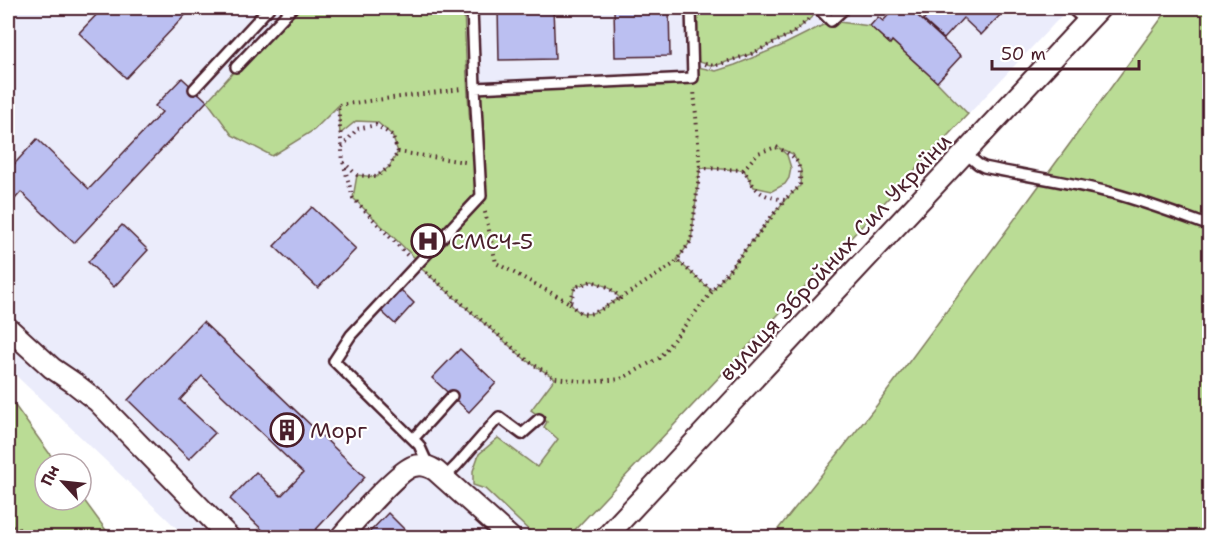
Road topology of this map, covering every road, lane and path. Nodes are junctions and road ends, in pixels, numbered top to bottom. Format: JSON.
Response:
{"nodes":[{"id":1,"x":269,"y":8,"type":"edge"},
{"id":2,"x":292,"y":8,"type":"edge"},
{"id":3,"x":471,"y":8,"type":"edge"},
{"id":4,"x":691,"y":8,"type":"edge"},
{"id":5,"x":845,"y":8,"type":"edge"},
{"id":6,"x":1071,"y":8,"type":"edge"},
{"id":7,"x":1100,"y":8,"type":"edge"},
{"id":8,"x":819,"y":9,"type":"edge"},
{"id":9,"x":1087,"y":22,"type":"junction"},
{"id":10,"x":692,"y":60,"type":"junction"},
{"id":11,"x":236,"y":67,"type":"dead end"},
{"id":12,"x":693,"y":78,"type":"junction"},
{"id":13,"x":475,"y":88,"type":"junction"},
{"id":14,"x":194,"y":89,"type":"dead end"},
{"id":15,"x":342,"y":147,"type":"junction"},
{"id":16,"x":398,"y":152,"type":"junction"},
{"id":17,"x":965,"y":153,"type":"junction"},
{"id":18,"x":343,"y":162,"type":"junction"},
{"id":19,"x":480,"y":165,"type":"junction"},
{"id":20,"x":700,"y":168,"type":"junction"},
{"id":21,"x":744,"y":170,"type":"junction"},
{"id":22,"x":481,"y":196,"type":"junction"},
{"id":23,"x":785,"y":200,"type":"junction"},
{"id":24,"x":1209,"y":225,"type":"edge"},
{"id":25,"x":677,"y":260,"type":"junction"},
{"id":26,"x":416,"y":264,"type":"junction"},
{"id":27,"x":712,"y":291,"type":"junction"},
{"id":28,"x":621,"y":298,"type":"junction"},
{"id":29,"x":570,"y":303,"type":"junction"},
{"id":30,"x":8,"y":328,"type":"edge"},
{"id":31,"x":452,"y":396,"type":"dead end"},
{"id":32,"x":539,"y":419,"type":"dead end"},
{"id":33,"x":413,"y":439,"type":"junction"},
{"id":34,"x":436,"y":473,"type":"junction"},
{"id":35,"x":8,"y":522,"type":"edge"},
{"id":36,"x":42,"y":537,"type":"edge"},
{"id":37,"x":230,"y":537,"type":"edge"},
{"id":38,"x":340,"y":537,"type":"edge"},
{"id":39,"x":511,"y":537,"type":"edge"},
{"id":40,"x":605,"y":537,"type":"edge"}],
"edges":[{"from":1,"to":14,"type":"lane"},
{"from":2,"to":11,"type":"lane"},
{"from":3,"to":13,"type":"lane"},
{"from":4,"to":10,"type":"lane"},
{"from":5,"to":8,"type":"lane"},
{"from":6,"to":9,"type":"lane"},
{"from":7,"to":9,"type":"street","name":"вулиця Збройних Сил України"},
{"from":8,"to":10,"type":"path"},
{"from":9,"to":17,"type":"street","name":"вулиця Збройних Сил України"},
{"from":10,"to":12,"type":"lane"},
{"from":12,"to":13,"type":"lane"},
{"from":12,"to":20,"type":"path"},
{"from":13,"to":15,"type":"path"},
{"from":13,"to":19,"type":"lane"},
{"from":15,"to":16,"type":"path"},
{"from":15,"to":18,"type":"path"},
{"from":16,"to":18,"type":"path"},
{"from":16,"to":19,"type":"path"},
{"from":17,"to":24,"type":"lane"},
{"from":17,"to":40,"type":"street","name":"вулиця Збройних Сил України"},
{"from":18,"to":26,"type":"path"},
{"from":19,"to":22,"type":"lane"},
{"from":20,"to":21,"type":"path"},
{"from":20,"to":25,"type":"path"},
{"from":21,"to":23,"type":"path"},
{"from":21,"to":23,"type":"path"},
{"from":22,"to":26,"type":"lane"},
{"from":22,"to":29,"type":"path"},
{"from":23,"to":27,"type":"path"},
{"from":25,"to":27,"type":"path"},
{"from":25,"to":28,"type":"path"},
{"from":26,"to":27,"type":"path"},
{"from":26,"to":33,"type":"lane"},
{"from":28,"to":29,"type":"path"},
{"from":28,"to":29,"type":"path"},
{"from":30,"to":37,"type":"street"},
{"from":31,"to":33,"type":"lane"},
{"from":32,"to":34,"type":"lane"},
{"from":33,"to":34,"type":"lane"},
{"from":34,"to":38,"type":"street"},
{"from":34,"to":39,"type":"street"},
{"from":35,"to":36,"type":"path"}]}
